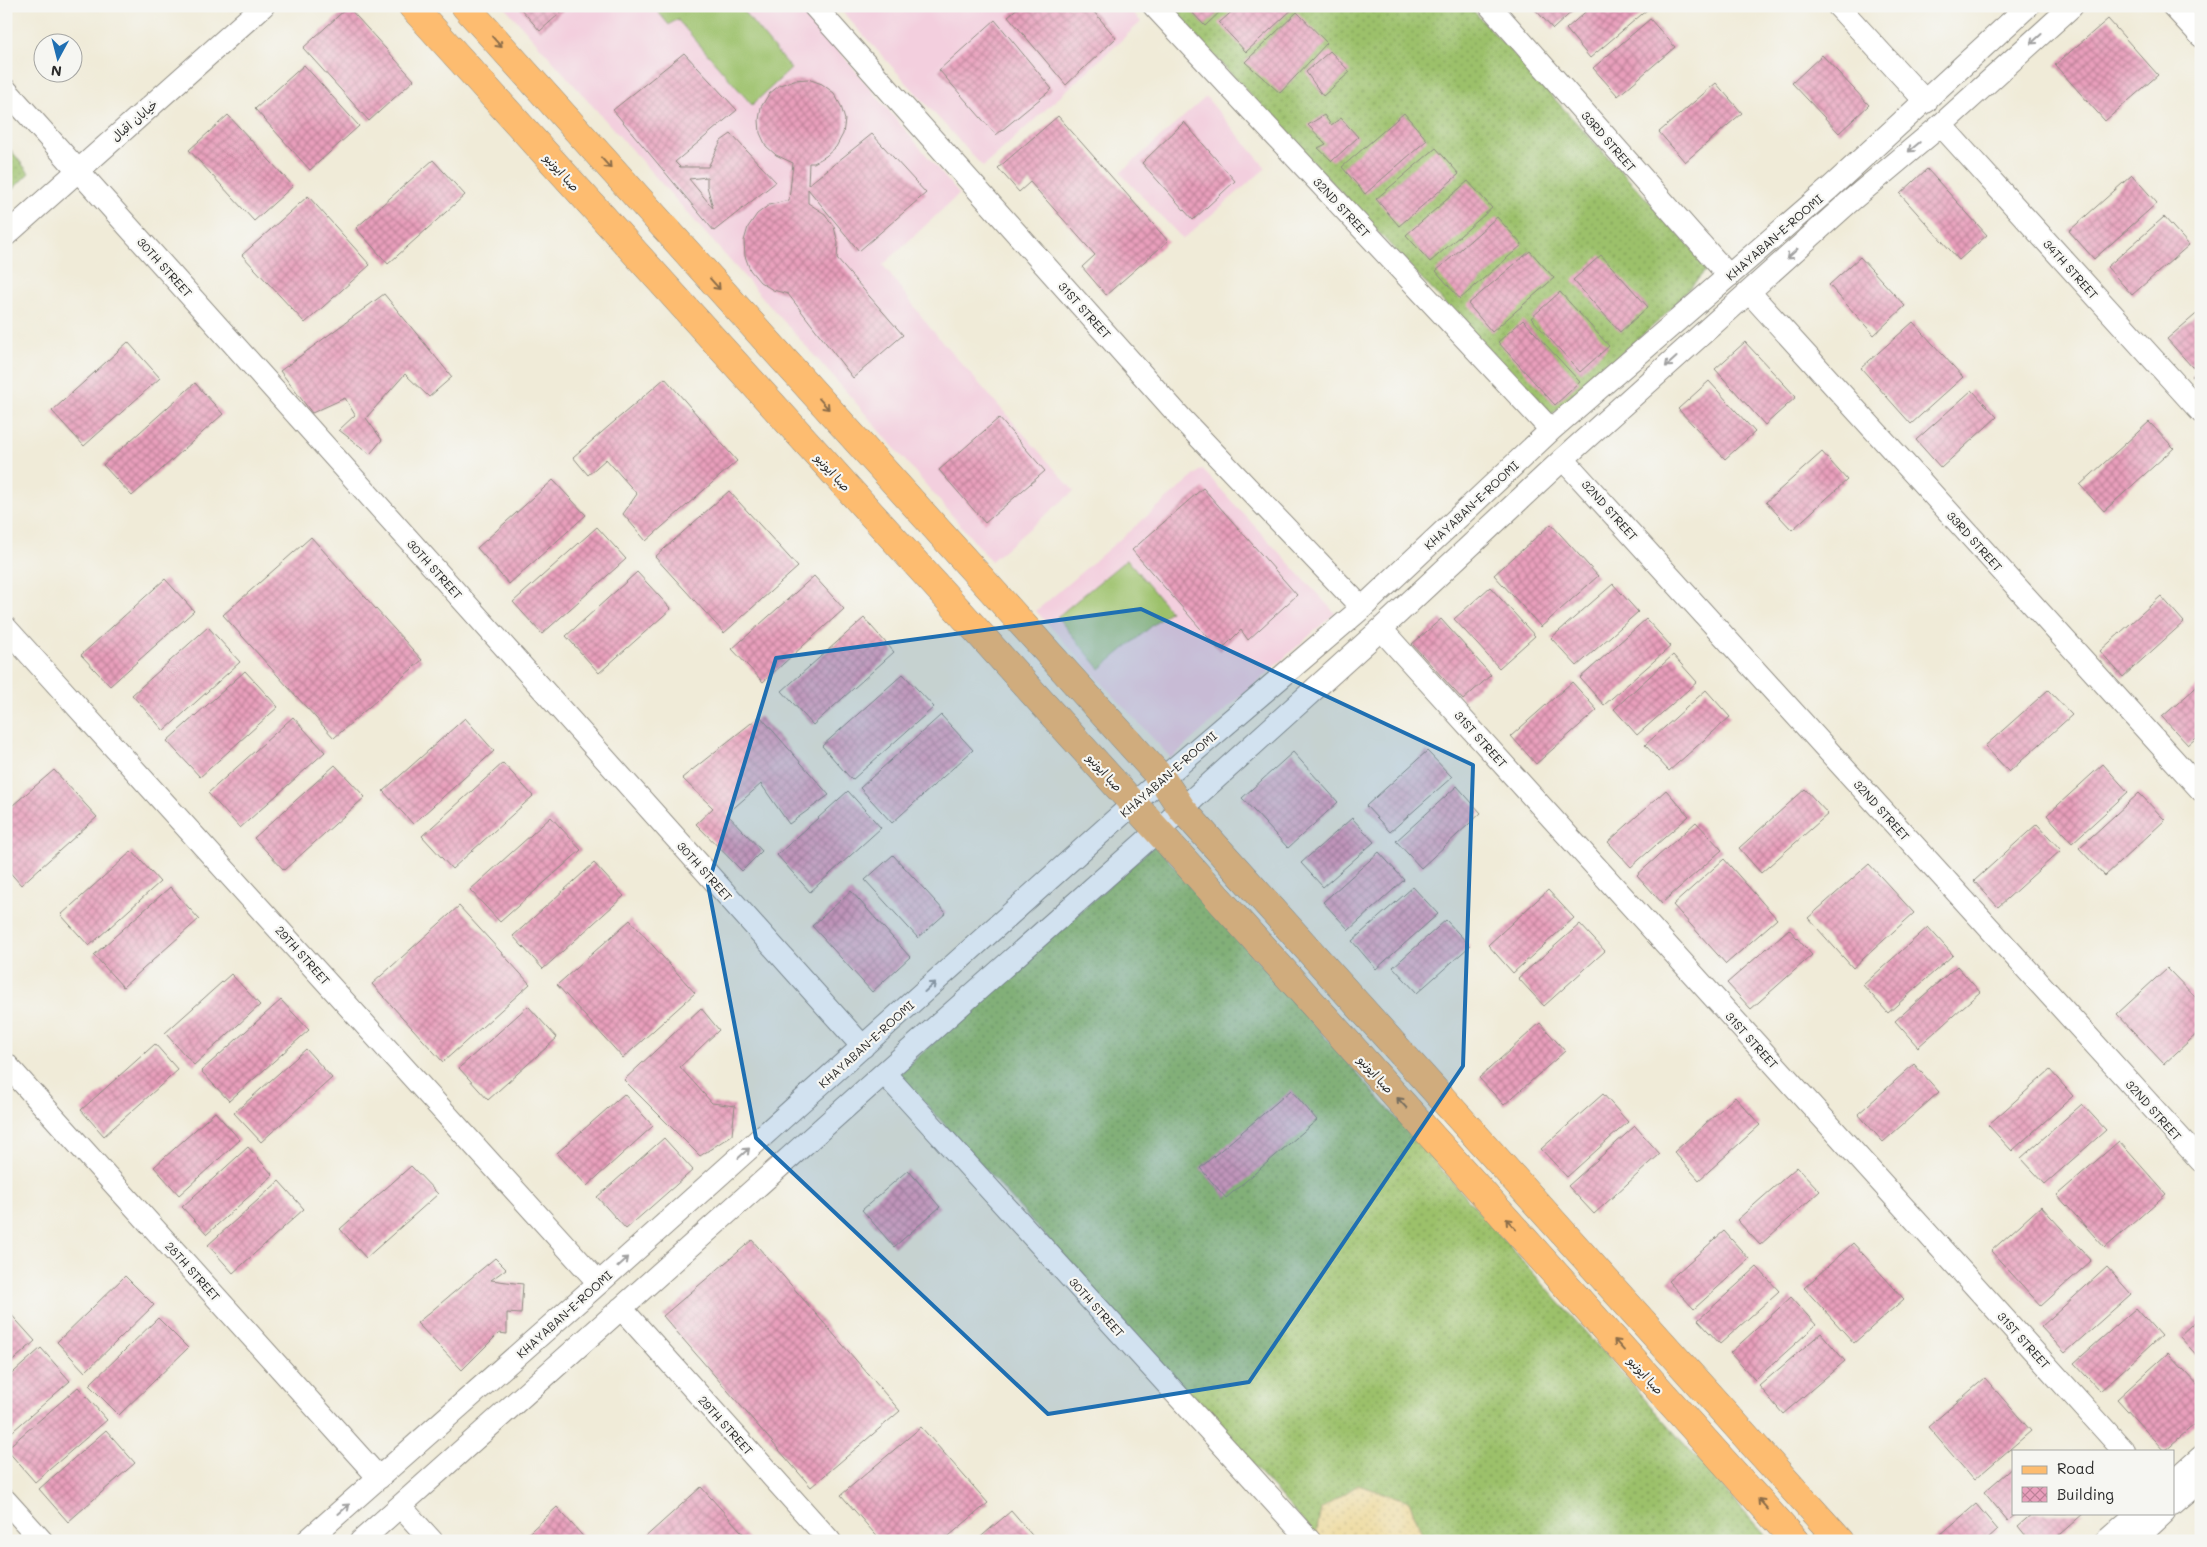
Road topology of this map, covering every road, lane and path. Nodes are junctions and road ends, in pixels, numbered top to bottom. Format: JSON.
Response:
{"nodes":[{"id":1,"x":263,"y":6,"type":"edge"},
{"id":2,"x":412,"y":6,"type":"edge"},
{"id":3,"x":464,"y":6,"type":"edge"},
{"id":4,"x":814,"y":6,"type":"edge"},
{"id":5,"x":1154,"y":6,"type":"edge"},
{"id":6,"x":1490,"y":6,"type":"edge"},
{"id":7,"x":1838,"y":6,"type":"edge"},
{"id":8,"x":2028,"y":6,"type":"edge"},
{"id":9,"x":2072,"y":6,"type":"edge"},
{"id":10,"x":2174,"y":6,"type":"edge"},
{"id":11,"x":2201,"y":36,"type":"edge"},
{"id":12,"x":6,"y":90,"type":"edge"},
{"id":13,"x":1926,"y":102,"type":"junction"},
{"id":14,"x":1941,"y":125,"type":"junction"},
{"id":15,"x":77,"y":169,"type":"junction"},
{"id":16,"x":1831,"y":187,"type":"junction"},
{"id":17,"x":1848,"y":203,"type":"junction"},
{"id":18,"x":6,"y":235,"type":"edge"},
{"id":19,"x":1729,"y":276,"type":"junction"},
{"id":20,"x":1749,"y":292,"type":"junction"},
{"id":21,"x":2201,"y":412,"type":"edge"},
{"id":22,"x":1551,"y":430,"type":"junction"},
{"id":23,"x":1563,"y":459,"type":"junction"},
{"id":24,"x":1362,"y":608,"type":"junction"},
{"id":25,"x":6,"y":628,"type":"edge"},
{"id":26,"x":1381,"y":629,"type":"junction"},
{"id":27,"x":1162,"y":778,"type":"junction"},
{"id":28,"x":2201,"y":790,"type":"edge"},
{"id":29,"x":1133,"y":804,"type":"junction"},
{"id":30,"x":1182,"y":809,"type":"junction"},
{"id":31,"x":1157,"y":830,"type":"junction"},
{"id":32,"x":863,"y":1047,"type":"junction"},
{"id":33,"x":6,"y":1064,"type":"edge"},
{"id":34,"x":884,"y":1073,"type":"junction"},
{"id":35,"x":2201,"y":1161,"type":"edge"},
{"id":36,"x":599,"y":1283,"type":"junction"},
{"id":37,"x":621,"y":1308,"type":"junction"},
{"id":38,"x":500,"y":1371,"type":"junction"},
{"id":39,"x":527,"y":1393,"type":"junction"},
{"id":40,"x":468,"y":1399,"type":"junction"},
{"id":41,"x":490,"y":1425,"type":"junction"},
{"id":42,"x":2123,"y":1450,"type":"edge"},
{"id":43,"x":2201,"y":1457,"type":"edge"},
{"id":44,"x":379,"y":1478,"type":"junction"},
{"id":45,"x":2174,"y":1481,"type":"edge"},
{"id":46,"x":2201,"y":1481,"type":"edge"},
{"id":47,"x":6,"y":1501,"type":"edge"},
{"id":48,"x":2174,"y":1504,"type":"edge"},
{"id":49,"x":400,"y":1506,"type":"junction"},
{"id":50,"x":2137,"y":1514,"type":"edge"},
{"id":51,"x":2163,"y":1514,"type":"edge"},
{"id":52,"x":42,"y":1541,"type":"edge"},
{"id":53,"x":307,"y":1541,"type":"edge"},
{"id":54,"x":361,"y":1541,"type":"edge"},
{"id":55,"x":432,"y":1541,"type":"edge"},
{"id":56,"x":830,"y":1541,"type":"edge"},
{"id":57,"x":1310,"y":1541,"type":"edge"},
{"id":58,"x":1795,"y":1541,"type":"edge"},
{"id":59,"x":1840,"y":1541,"type":"edge"},
{"id":60,"x":2106,"y":1541,"type":"edge"},
{"id":61,"x":2134,"y":1541,"type":"edge"}],
"edges":[{"from":1,"to":15,"type":"street","name":"خیابان اقبال"},
{"from":2,"to":29,"type":"main road","name":"صبا ایونیو"},
{"from":3,"to":27,"type":"main road","one_way":true},
{"from":4,"to":24,"type":"street","name":"31ST STREET"},
{"from":5,"to":22,"type":"street","name":"32ND STREET"},
{"from":6,"to":19,"type":"street","name":"33RD STREET"},
{"from":7,"to":13,"type":"street"},
{"from":8,"to":13,"type":"street","name":"KHAYABAN-E-ROOMI"},
{"from":9,"to":14,"type":"street","name":"KHAYABAN-E-ROOMI","one_way":true},
{"from":10,"to":11,"type":"street"},
{"from":12,"to":15,"type":"street","name":"30TH STREET"},
{"from":13,"to":16,"type":"street","name":"KHAYABAN-E-ROOMI"},
{"from":14,"to":17,"type":"street","name":"KHAYABAN-E-ROOMI","one_way":true},
{"from":14,"to":21,"type":"street","name":"34TH STREET"},
{"from":15,"to":18,"type":"street","name":"خیابان اقبال"},
{"from":15,"to":32,"type":"street","name":"30TH STREET"},
{"from":16,"to":17,"type":"street"},
{"from":16,"to":19,"type":"street","name":"KHAYABAN-E-ROOMI"},
{"from":17,"to":20,"type":"street","name":"KHAYABAN-E-ROOMI","one_way":true},
{"from":19,"to":22,"type":"street","name":"KHAYABAN-E-ROOMI"},
{"from":20,"to":23,"type":"street","name":"KHAYABAN-E-ROOMI","one_way":true},
{"from":20,"to":28,"type":"street","name":"33RD STREET"},
{"from":22,"to":24,"type":"street","name":"KHAYABAN-E-ROOMI"},
{"from":23,"to":26,"type":"street","name":"KHAYABAN-E-ROOMI"},
{"from":23,"to":35,"type":"street","name":"32ND STREET"},
{"from":24,"to":27,"type":"street","name":"KHAYABAN-E-ROOMI"},
{"from":25,"to":36,"type":"street","name":"29TH STREET"},
{"from":26,"to":30,"type":"street","name":"KHAYABAN-E-ROOMI"},
{"from":26,"to":42,"type":"street","name":"31ST STREET"},
{"from":27,"to":29,"type":"street","name":"KHAYABAN-E-ROOMI"},
{"from":27,"to":30,"type":"main road"},
{"from":29,"to":31,"type":"main road","name":"صبا ایونیو"},
{"from":32,"to":29,"type":"street","name":"KHAYABAN-E-ROOMI","one_way":true},
{"from":30,"to":31,"type":"street","name":"KHAYABAN-E-ROOMI"},
{"from":30,"to":59,"type":"main road"},
{"from":31,"to":34,"type":"street","name":"KHAYABAN-E-ROOMI"},
{"from":58,"to":31,"type":"main road","name":"صبا ایونیو","one_way":true},
{"from":36,"to":32,"type":"street","name":"KHAYABAN-E-ROOMI","one_way":true},
{"from":33,"to":44,"type":"street","name":"28TH STREET"},
{"from":34,"to":37,"type":"street","name":"KHAYABAN-E-ROOMI"},
{"from":34,"to":57,"type":"street","name":"30TH STREET"},
{"from":36,"to":38,"type":"street","name":"KHAYABAN-E-ROOMI"},
{"from":37,"to":39,"type":"street","name":"KHAYABAN-E-ROOMI"},
{"from":37,"to":56,"type":"street","name":"29TH STREET"},
{"from":38,"to":39,"type":"street"},
{"from":38,"to":40,"type":"street","name":"KHAYABAN-E-ROOMI"},
{"from":39,"to":41,"type":"street","name":"KHAYABAN-E-ROOMI"},
{"from":40,"to":41,"type":"street"},
{"from":40,"to":44,"type":"street","name":"KHAYABAN-E-ROOMI"},
{"from":41,"to":49,"type":"street","name":"KHAYABAN-E-ROOMI"},
{"from":43,"to":45,"type":"street"},
{"from":53,"to":44,"type":"street","name":"KHAYABAN-E-ROOMI","one_way":true},
{"from":46,"to":48,"type":"street"},
{"from":47,"to":52,"type":"street"},
{"from":49,"to":54,"type":"street","name":"KHAYABAN-E-ROOMI"},
{"from":49,"to":55,"type":"street"},
{"from":50,"to":60,"type":"street"},
{"from":51,"to":61,"type":"street"}]}
